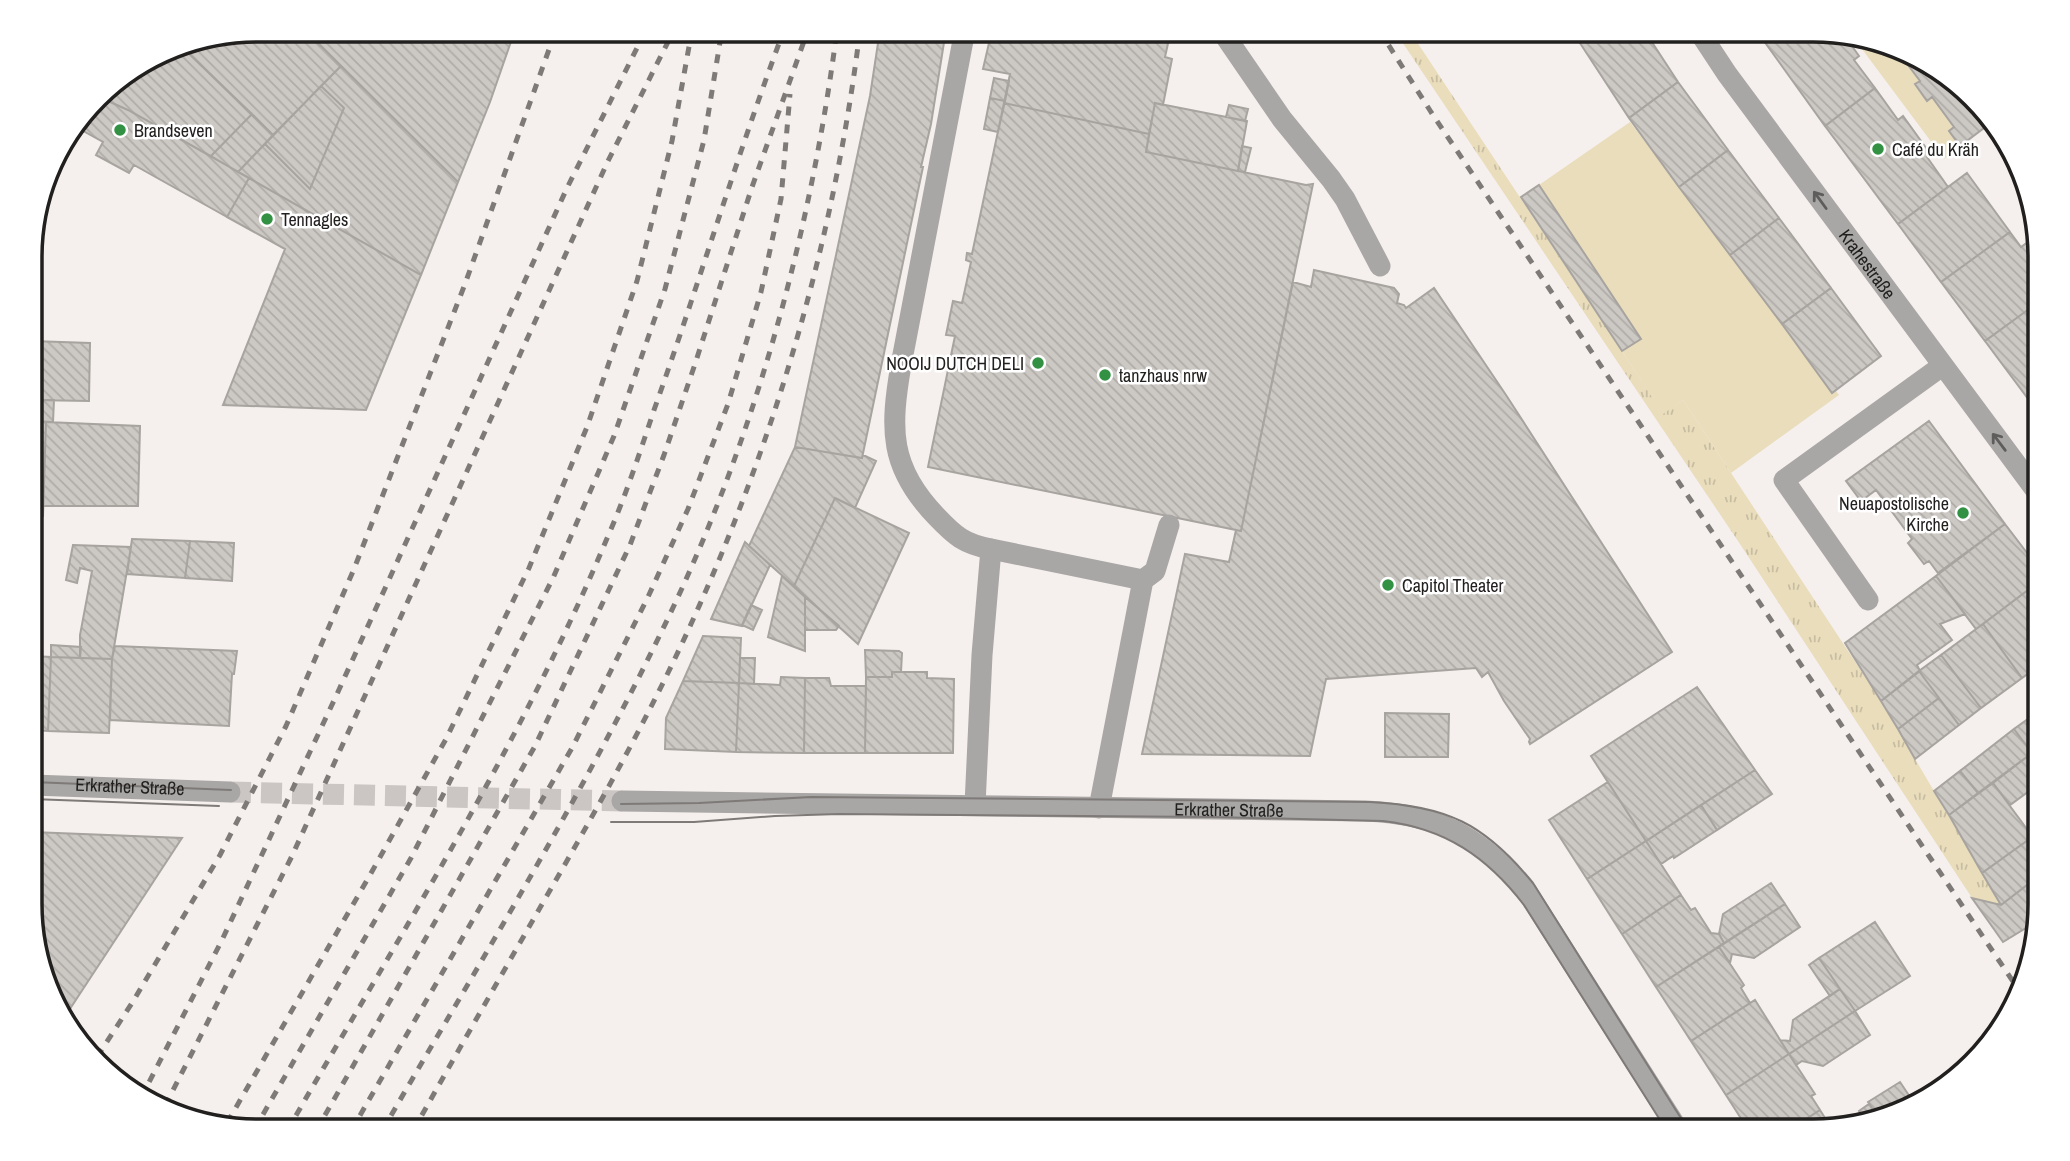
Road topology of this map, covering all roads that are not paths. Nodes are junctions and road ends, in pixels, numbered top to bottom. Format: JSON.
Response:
{"nodes":[{"id":1,"x":963,"y":42,"type":"edge"},
{"id":2,"x":1229,"y":42,"type":"edge"},
{"id":3,"x":1707,"y":42,"type":"edge"},
{"id":4,"x":1380,"y":266,"type":"dead end"},
{"id":5,"x":1942,"y":366,"type":"junction"},
{"id":6,"x":2028,"y":480,"type":"edge"},
{"id":7,"x":1169,"y":526,"type":"dead end"},
{"id":8,"x":991,"y":549,"type":"junction"},
{"id":9,"x":1143,"y":580,"type":"junction"},
{"id":10,"x":1868,"y":600,"type":"dead end"},
{"id":11,"x":42,"y":785,"type":"edge"},
{"id":12,"x":230,"y":792,"type":"tunnel mouth"},
{"id":13,"x":622,"y":801,"type":"tunnel mouth"},
{"id":14,"x":975,"y":805,"type":"junction"},
{"id":15,"x":1099,"y":808,"type":"junction"},
{"id":16,"x":1671,"y":1119,"type":"edge"}],
"edges":[{"from":1,"to":8,"type":"street"},
{"from":2,"to":4,"type":"street"},
{"from":5,"to":3,"type":"street","name":"Krahestraße","one_way":true},
{"from":6,"to":5,"type":"street","name":"Krahestraße","one_way":true},
{"from":5,"to":10,"type":"street"},
{"from":7,"to":9,"type":"street"},
{"from":8,"to":9,"type":"street"},
{"from":8,"to":14,"type":"street"},
{"from":9,"to":15,"type":"street"},
{"from":11,"to":12,"type":"street","name":"Erkrather Straße"},
{"from":13,"to":14,"type":"street","name":"Erkrather Straße"},
{"from":14,"to":15,"type":"street","name":"Erkrather Straße"},
{"from":15,"to":16,"type":"street","name":"Erkrather Straße"}]}
